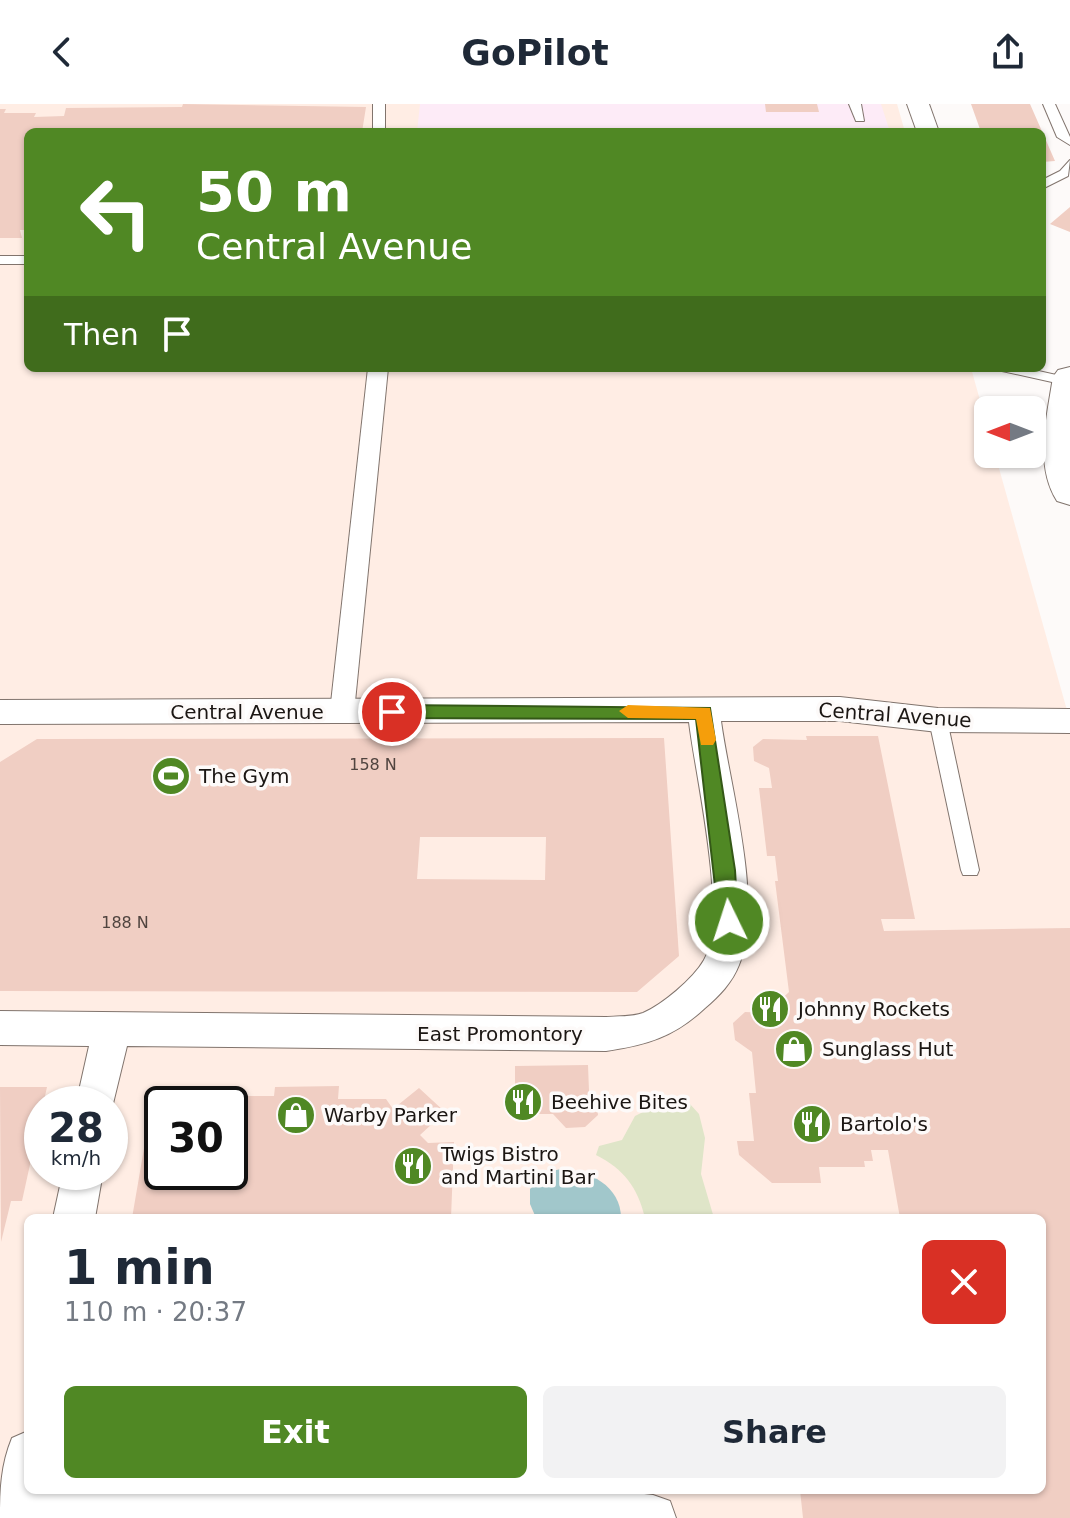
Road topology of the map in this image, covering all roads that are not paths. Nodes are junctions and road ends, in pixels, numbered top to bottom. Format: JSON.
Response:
{"nodes":[{"id":1,"x":379,"y":104,"type":"edge"},
{"id":2,"x":855,"y":104,"type":"edge"},
{"id":3,"x":918,"y":104,"type":"edge"},
{"id":4,"x":1049,"y":104,"type":"edge"},
{"id":5,"x":860,"y":119,"type":"dead end"},
{"id":6,"x":379,"y":128,"type":"edge"},
{"id":7,"x":927,"y":128,"type":"edge"},
{"id":8,"x":1070,"y":142,"type":"edge"},
{"id":9,"x":1070,"y":164,"type":"edge"},
{"id":10,"x":1046,"y":183,"type":"edge"},
{"id":11,"x":0,"y":260,"type":"edge"},
{"id":12,"x":24,"y":260,"type":"edge"},
{"id":13,"x":378,"y":372,"type":"edge"},
{"id":14,"x":1028,"y":372,"type":"edge"},
{"id":15,"x":1069,"y":380,"type":"edge"},
{"id":16,"x":1070,"y":493,"type":"edge"},
{"id":17,"x":0,"y":712,"type":"edge"},
{"id":18,"x":342,"y":712,"type":"junction"},
{"id":19,"x":704,"y":712,"type":"junction"},
{"id":20,"x":938,"y":720,"type":"junction"},
{"id":21,"x":1070,"y":721,"type":"edge"},
{"id":22,"x":970,"y":870,"type":"dead end"},
{"id":23,"x":0,"y":1028,"type":"edge"},
{"id":24,"x":111,"y":1030,"type":"junction"},
{"id":25,"x":100,"y":1086,"type":"edge"},
{"id":26,"x":79,"y":1190,"type":"edge"},
{"id":27,"x":75,"y":1214,"type":"edge"},
{"id":28,"x":24,"y":1465,"type":"edge"},
{"id":29,"x":8,"y":1510,"type":"edge"},
{"id":30,"x":264,"y":1514,"type":"edge"},
{"id":31,"x":653,"y":1518,"type":"edge"}],
"edges":[{"from":1,"to":6,"type":"lane"},
{"from":2,"to":5,"type":"lane"},
{"from":3,"to":7,"type":"street"},
{"from":4,"to":8,"type":"lane"},
{"from":9,"to":10,"type":"lane"},
{"from":11,"to":12,"type":"lane"},
{"from":13,"to":18,"type":"street"},
{"from":14,"to":15,"type":"lane"},
{"from":15,"to":16,"type":"main road"},
{"from":17,"to":18,"type":"street","name":"Central Avenue"},
{"from":18,"to":19,"type":"street","name":"Central Avenue"},
{"from":19,"to":20,"type":"street","name":"Central Avenue"},
{"from":19,"to":24,"type":"street","name":"East Promontory"},
{"from":20,"to":21,"type":"street","name":"Central Avenue"},
{"from":20,"to":22,"type":"lane"},
{"from":23,"to":24,"type":"street","name":"East Promontory"},
{"from":24,"to":25,"type":"street"},
{"from":26,"to":27,"type":"street"},
{"from":28,"to":29,"type":"street"},
{"from":29,"to":30,"type":"street"},
{"from":30,"to":31,"type":"street"}]}
